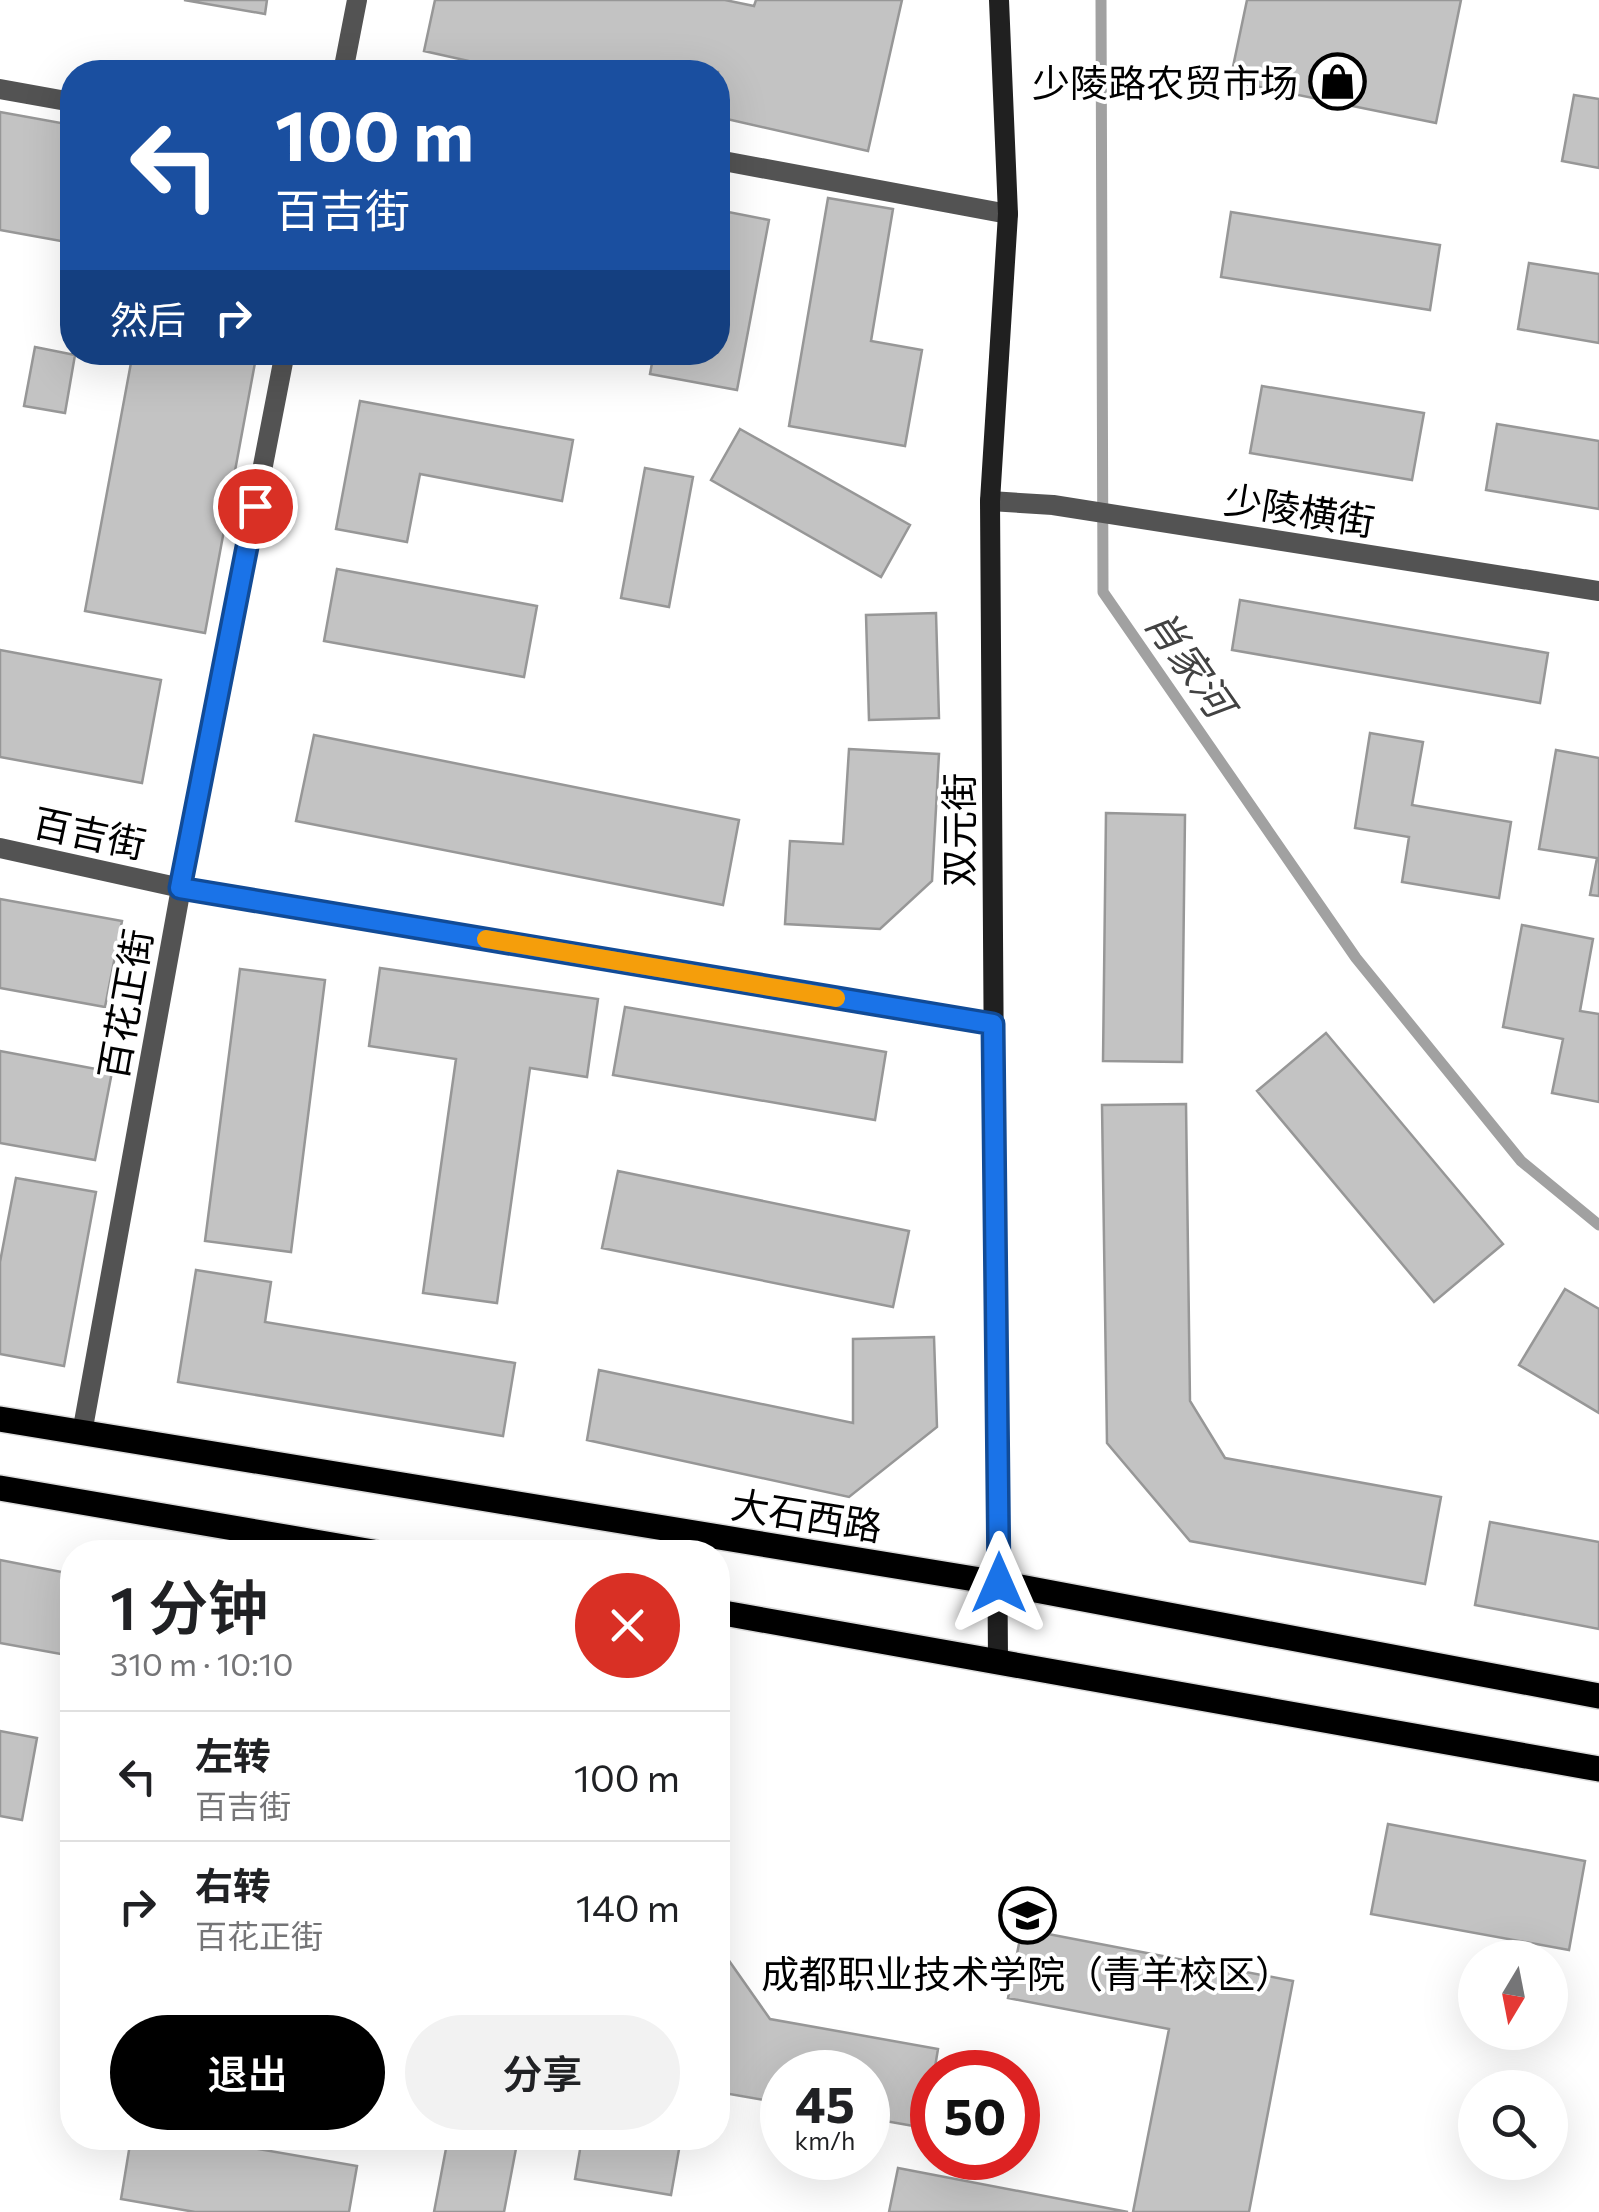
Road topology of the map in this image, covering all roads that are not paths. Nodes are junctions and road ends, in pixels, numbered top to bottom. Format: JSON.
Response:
{"nodes":[{"id":1,"x":357,"y":0,"type":"edge"},
{"id":2,"x":999,"y":0,"type":"edge"},
{"id":3,"x":345,"y":60,"type":"edge"},
{"id":4,"x":0,"y":89,"type":"edge"},
{"id":5,"x":60,"y":100,"type":"edge"},
{"id":6,"x":730,"y":162,"type":"edge"},
{"id":7,"x":1008,"y":214,"type":"junction"},
{"id":8,"x":282,"y":365,"type":"edge"},
{"id":9,"x":990,"y":501,"type":"junction"},
{"id":10,"x":1599,"y":592,"type":"edge"},
{"id":11,"x":0,"y":848,"type":"edge"},
{"id":12,"x":180,"y":888,"type":"junction"},
{"id":13,"x":993,"y":1024,"type":"junction"},
{"id":14,"x":0,"y":1419,"type":"edge"},
{"id":15,"x":82,"y":1433,"type":"junction"},
{"id":16,"x":0,"y":1488,"type":"edge"},
{"id":17,"x":303,"y":1540,"type":"edge"},
{"id":18,"x":999,"y":1583,"type":"junction"},
{"id":19,"x":730,"y":1614,"type":"edge"},
{"id":20,"x":998,"y":1661,"type":"junction"},
{"id":21,"x":1599,"y":1696,"type":"edge"},
{"id":22,"x":1599,"y":1769,"type":"edge"}],
"edges":[{"from":1,"to":3,"type":"street"},
{"from":2,"to":7,"type":"main road","name":"双元街"},
{"from":4,"to":5,"type":"street"},
{"from":6,"to":7,"type":"street"},
{"from":7,"to":9,"type":"main road","name":"双元街"},
{"from":8,"to":12,"type":"street","name":"百花正街"},
{"from":9,"to":10,"type":"street","name":"少陵横街"},
{"from":9,"to":13,"type":"main road","name":"双元街"},
{"from":11,"to":12,"type":"street","name":"百吉街"},
{"from":12,"to":13,"type":"street","name":"百吉街"},
{"from":12,"to":15,"type":"street","name":"百花正街"},
{"from":13,"to":18,"type":"main road","name":"双元街"},
{"from":14,"to":15,"type":"main road","name":"大石西路"},
{"from":15,"to":18,"type":"main road","name":"大石西路"},
{"from":16,"to":17,"type":"main road"},
{"from":18,"to":20,"type":"main road","name":"双元街"},
{"from":18,"to":21,"type":"main road","name":"大石西路"},
{"from":19,"to":20,"type":"main road"},
{"from":20,"to":22,"type":"main road"}]}
